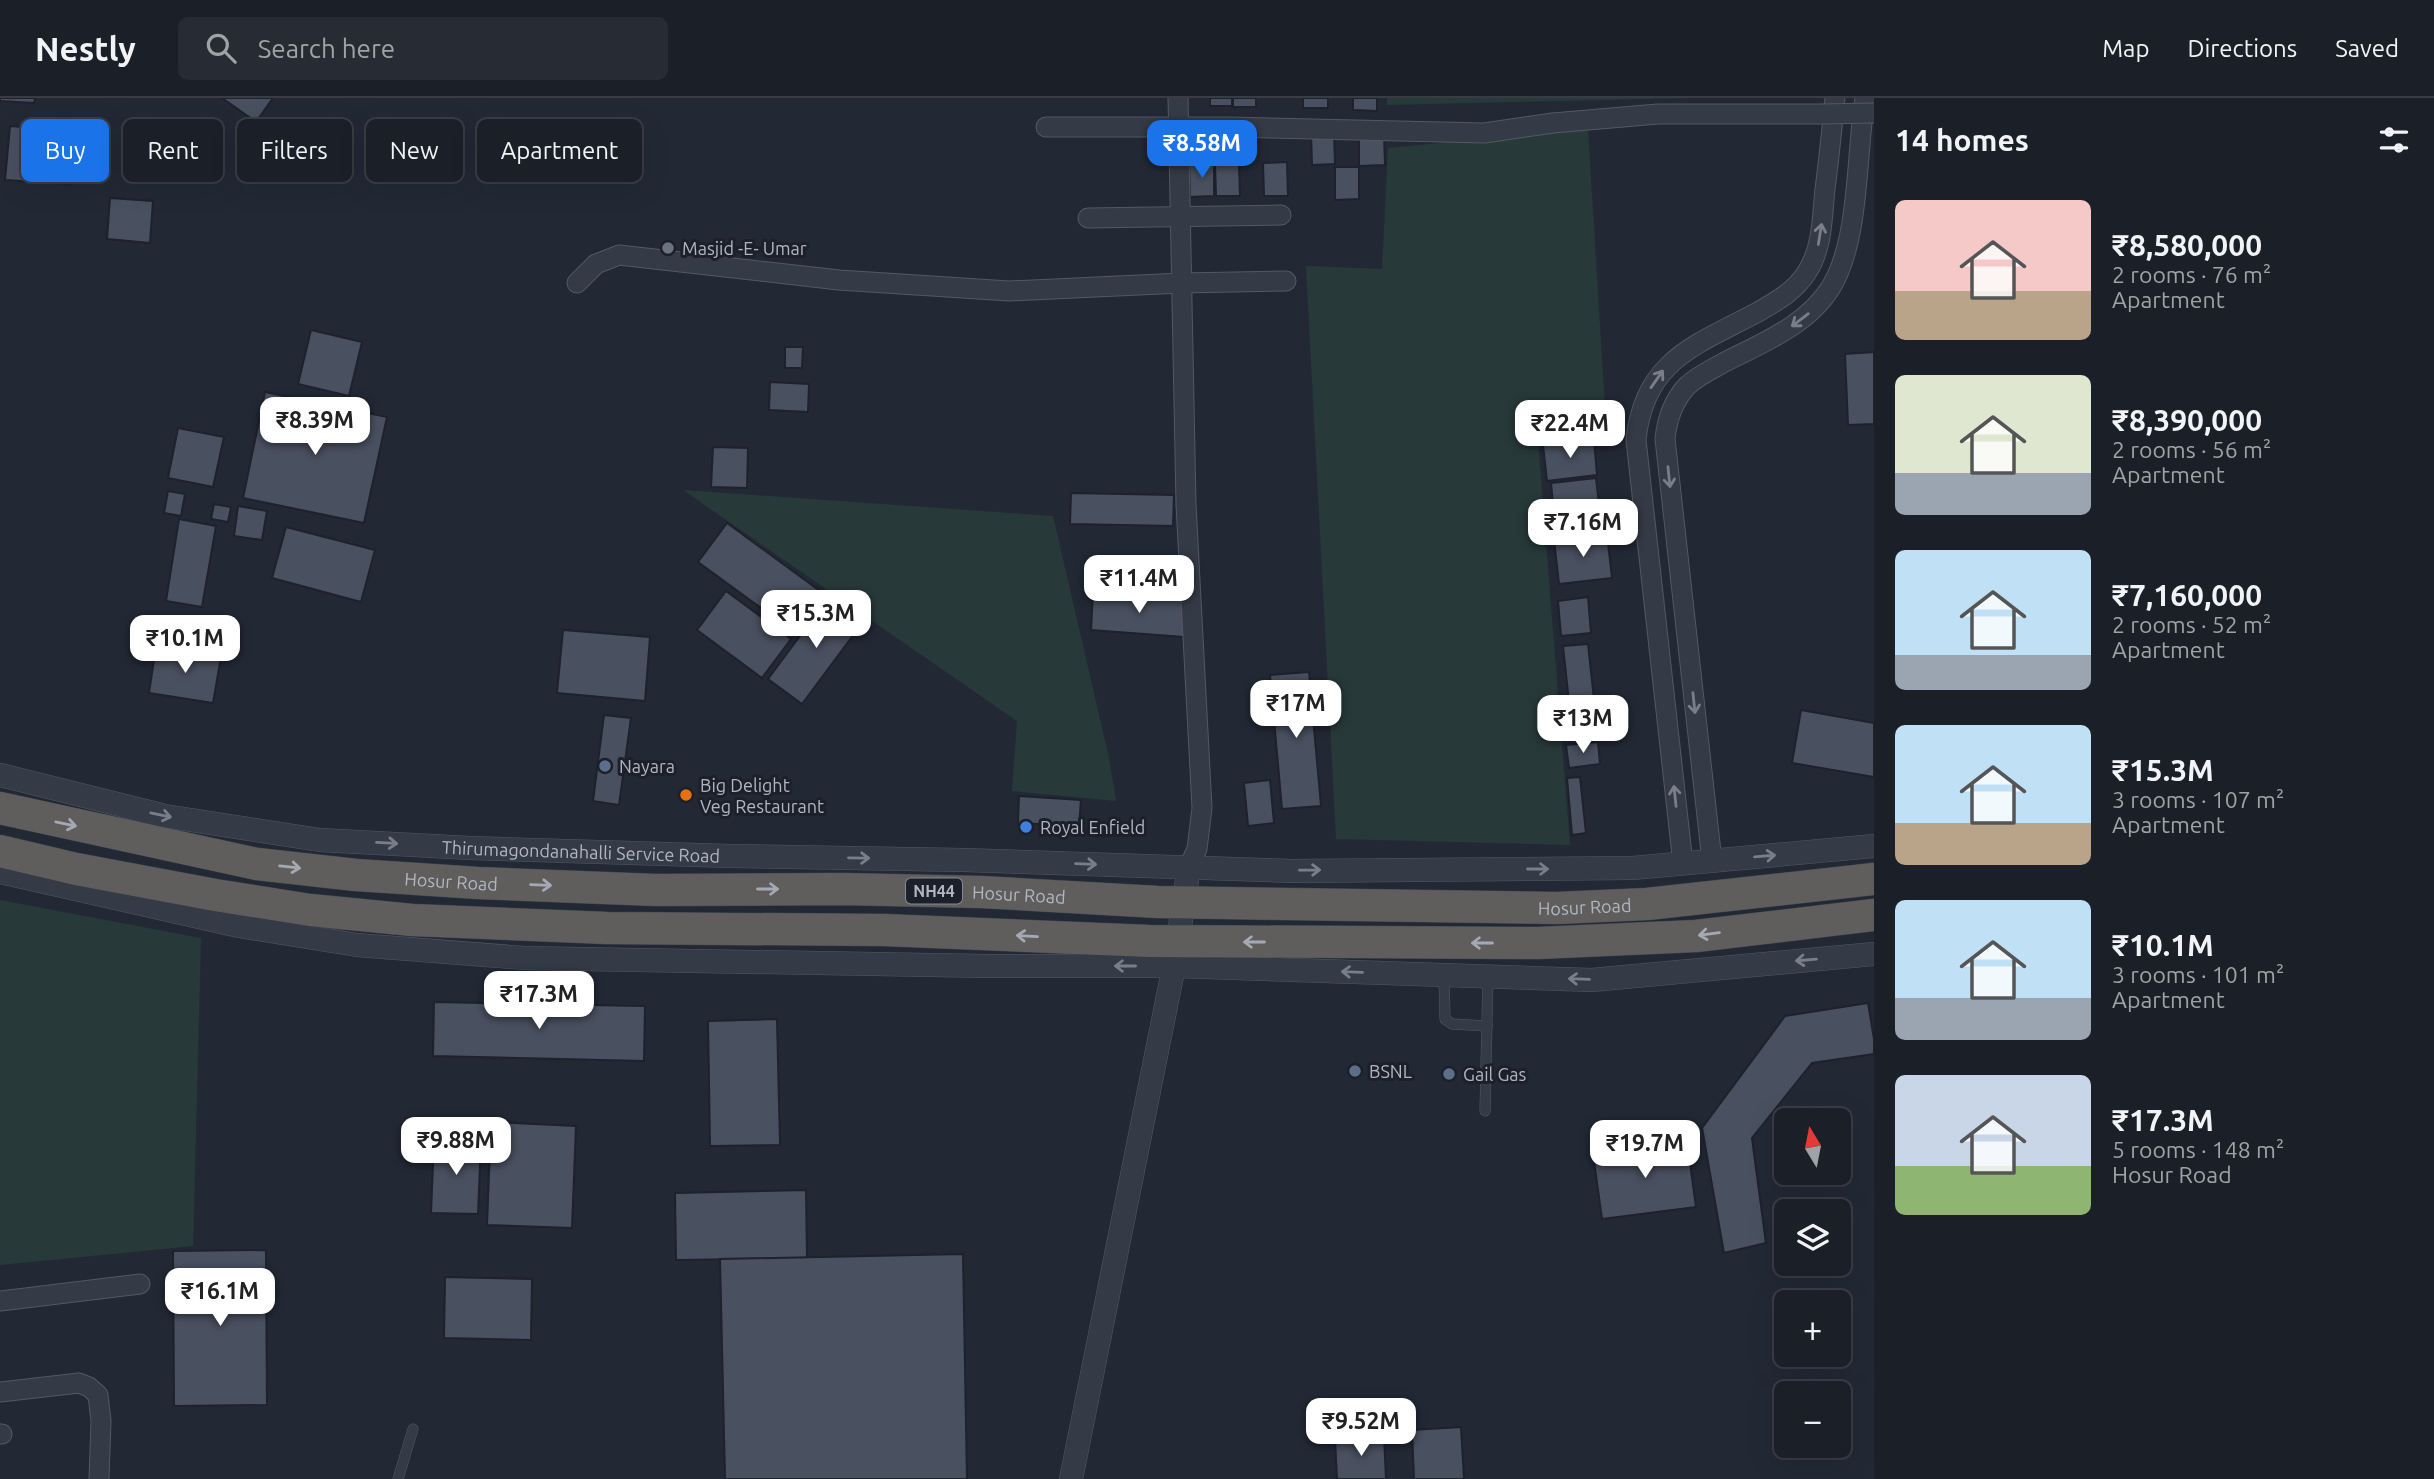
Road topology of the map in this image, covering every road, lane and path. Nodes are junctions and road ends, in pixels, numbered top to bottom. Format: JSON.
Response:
{"nodes":[{"id":1,"x":1178,"y":98,"type":"edge"},
{"id":2,"x":1835,"y":98,"type":"edge"},
{"id":3,"x":1865,"y":98,"type":"edge"},
{"id":4,"x":1874,"y":113,"type":"edge"},
{"id":5,"x":1046,"y":127,"type":"dead end"},
{"id":6,"x":1178,"y":127,"type":"junction"},
{"id":7,"x":1281,"y":215,"type":"dead end"},
{"id":8,"x":1180,"y":216,"type":"junction"},
{"id":9,"x":1088,"y":218,"type":"dead end"},
{"id":10,"x":1286,"y":281,"type":"dead end"},
{"id":11,"x":1182,"y":283,"type":"junction"},
{"id":12,"x":577,"y":284,"type":"dead end"},
{"id":13,"x":0,"y":775,"type":"edge"},
{"id":14,"x":0,"y":808,"type":"edge"},
{"id":15,"x":1874,"y":846,"type":"edge"},
{"id":16,"x":0,"y":851,"type":"edge"},
{"id":17,"x":1712,"y":861,"type":"junction"},
{"id":18,"x":1683,"y":864,"type":"junction"},
{"id":19,"x":1179,"y":867,"type":"junction"},
{"id":20,"x":0,"y":872,"type":"edge"},
{"id":21,"x":1874,"y":879,"type":"edge"},
{"id":22,"x":1183,"y":903,"type":"junction"},
{"id":23,"x":1874,"y":915,"type":"edge"},
{"id":24,"x":1176,"y":954,"type":"junction"},
{"id":25,"x":1874,"y":954,"type":"edge"},
{"id":26,"x":1444,"y":975,"type":"junction"},
{"id":27,"x":1488,"y":977,"type":"junction"},
{"id":28,"x":1487,"y":1026,"type":"junction"},
{"id":29,"x":1485,"y":1111,"type":"dead end"},
{"id":30,"x":140,"y":1284,"type":"dead end"},
{"id":31,"x":0,"y":1301,"type":"edge"},
{"id":32,"x":0,"y":1392,"type":"edge"},
{"id":33,"x":412,"y":1429,"type":"dead end"},
{"id":34,"x":99,"y":1479,"type":"edge"},
{"id":35,"x":398,"y":1479,"type":"edge"},
{"id":36,"x":1071,"y":1479,"type":"edge"}],
"edges":[{"from":1,"to":6,"type":"street"},
{"from":18,"to":2,"type":"street","one_way":true},
{"from":3,"to":17,"type":"street","one_way":true},
{"from":4,"to":6,"type":"street","bridge":true},
{"from":5,"to":6,"type":"street"},
{"from":6,"to":8,"type":"street"},
{"from":7,"to":8,"type":"street"},
{"from":8,"to":9,"type":"street"},
{"from":8,"to":11,"type":"street"},
{"from":10,"to":11,"type":"street"},
{"from":11,"to":12,"type":"street"},
{"from":11,"to":19,"type":"street"},
{"from":13,"to":19,"type":"street","name":"Thirumagondanahalli Service Road","one_way":true},
{"from":14,"to":22,"type":"highway","name":"Hosur Road","number":"NH44","one_way":true},
{"from":17,"to":15,"type":"street","name":"Thirumagondanahalli Service Road","one_way":true},
{"from":24,"to":16,"type":"highway","name":"Hosur Road","one_way":true},
{"from":17,"to":18,"type":"street","name":"Thirumagondanahalli Service Road"},
{"from":19,"to":18,"type":"street","name":"Thirumagondanahalli Service Road","one_way":true},
{"from":19,"to":22,"type":"street"},
{"from":24,"to":20,"type":"street","one_way":true},
{"from":21,"to":22,"type":"highway","name":"Hosur Road","number":"NH44"},
{"from":22,"to":24,"type":"street"},
{"from":23,"to":24,"type":"highway","name":"Hosur Road","one_way":true},
{"from":26,"to":24,"type":"street","one_way":true},
{"from":24,"to":36,"type":"street"},
{"from":25,"to":27,"type":"street","one_way":true},
{"from":26,"to":27,"type":"street"},
{"from":26,"to":28,"type":"lane"},
{"from":27,"to":28,"type":"lane"},
{"from":28,"to":29,"type":"lane"},
{"from":30,"to":31,"type":"street"},
{"from":32,"to":34,"type":"street"},
{"from":33,"to":35,"type":"lane"}]}
